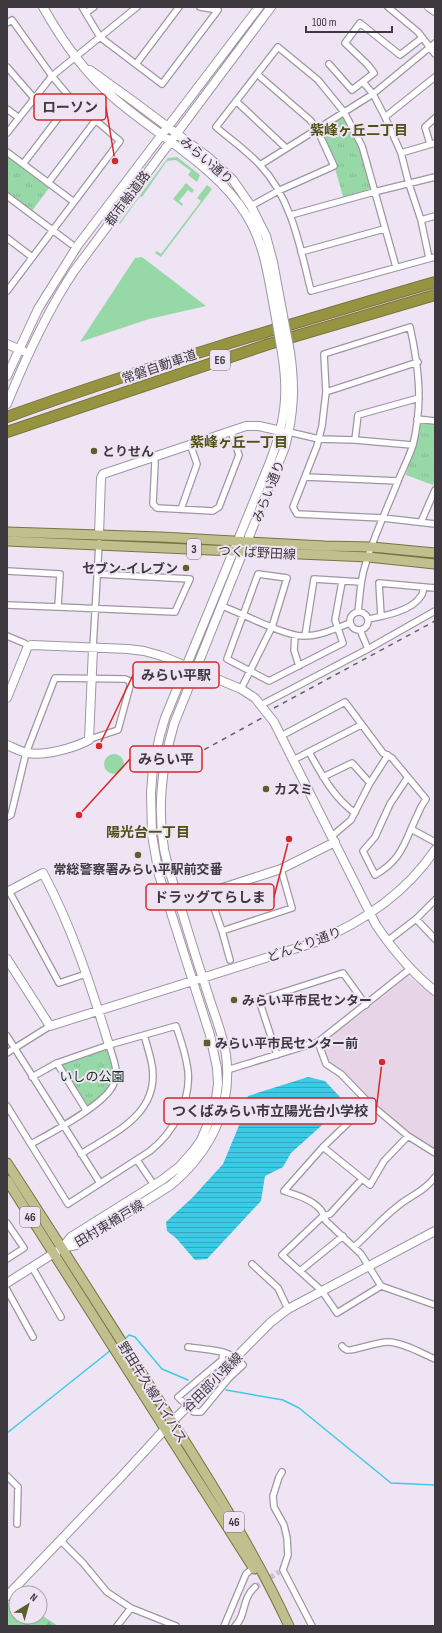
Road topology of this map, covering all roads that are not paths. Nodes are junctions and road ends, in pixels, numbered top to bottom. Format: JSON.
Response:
{"nodes":[{"id":1,"x":43,"y":7,"type":"edge"},
{"id":2,"x":82,"y":7,"type":"edge"},
{"id":3,"x":94,"y":7,"type":"edge"},
{"id":4,"x":137,"y":7,"type":"edge"},
{"id":5,"x":179,"y":7,"type":"edge"},
{"id":6,"x":200,"y":7,"type":"edge"},
{"id":7,"x":259,"y":7,"type":"edge"},
{"id":8,"x":271,"y":7,"type":"edge"},
{"id":9,"x":388,"y":7,"type":"edge"},
{"id":10,"x":429,"y":7,"type":"edge"},
{"id":11,"x":435,"y":11,"type":"edge"},
{"id":12,"x":86,"y":13,"type":"junction"},
{"id":13,"x":7,"y":23,"type":"edge"},
{"id":14,"x":100,"y":37,"type":"junction"},
{"id":15,"x":422,"y":38,"type":"junction"},
{"id":16,"x":435,"y":43,"type":"edge"},
{"id":17,"x":429,"y":48,"type":"junction"},
{"id":18,"x":435,"y":54,"type":"edge"},
{"id":19,"x":76,"y":57,"type":"junction"},
{"id":20,"x":136,"y":64,"type":"junction"},
{"id":21,"x":329,"y":64,"type":"dead end"},
{"id":22,"x":7,"y":67,"type":"edge"},
{"id":23,"x":86,"y":67,"type":"junction"},
{"id":24,"x":257,"y":74,"type":"junction"},
{"id":25,"x":52,"y":76,"type":"junction"},
{"id":26,"x":435,"y":77,"type":"edge"},
{"id":27,"x":363,"y":82,"type":"junction"},
{"id":28,"x":373,"y":94,"type":"junction"},
{"id":29,"x":34,"y":98,"type":"junction"},
{"id":30,"x":72,"y":100,"type":"junction"},
{"id":31,"x":236,"y":101,"type":"junction"},
{"id":32,"x":7,"y":109,"type":"edge"},
{"id":33,"x":344,"y":112,"type":"junction"},
{"id":34,"x":385,"y":117,"type":"junction"},
{"id":35,"x":19,"y":118,"type":"junction"},
{"id":36,"x":435,"y":118,"type":"edge"},
{"id":37,"x":95,"y":121,"type":"junction"},
{"id":38,"x":167,"y":126,"type":"junction"},
{"id":39,"x":317,"y":129,"type":"junction"},
{"id":40,"x":7,"y":132,"type":"edge"},
{"id":41,"x":176,"y":133,"type":"junction"},
{"id":42,"x":161,"y":135,"type":"junction"},
{"id":43,"x":170,"y":141,"type":"junction"},
{"id":44,"x":432,"y":143,"type":"edge"},
{"id":45,"x":286,"y":148,"type":"junction"},
{"id":46,"x":7,"y":152,"type":"edge"},
{"id":47,"x":401,"y":153,"type":"junction"},
{"id":48,"x":23,"y":164,"type":"junction"},
{"id":49,"x":260,"y":165,"type":"junction"},
{"id":50,"x":435,"y":177,"type":"edge"},
{"id":51,"x":48,"y":183,"type":"junction"},
{"id":52,"x":409,"y":184,"type":"junction"},
{"id":53,"x":278,"y":191,"type":"junction"},
{"id":54,"x":374,"y":192,"type":"junction"},
{"id":55,"x":7,"y":196,"type":"edge"},
{"id":56,"x":74,"y":202,"type":"junction"},
{"id":57,"x":251,"y":206,"type":"junction"},
{"id":58,"x":291,"y":215,"type":"junction"},
{"id":59,"x":435,"y":216,"type":"edge"},
{"id":60,"x":421,"y":220,"type":"junction"},
{"id":61,"x":384,"y":229,"type":"junction"},
{"id":62,"x":52,"y":230,"type":"junction"},
{"id":63,"x":7,"y":238,"type":"edge"},
{"id":64,"x":71,"y":244,"type":"dead end"},
{"id":65,"x":301,"y":252,"type":"junction"},
{"id":66,"x":32,"y":257,"type":"junction"},
{"id":67,"x":432,"y":257,"type":"edge"},
{"id":68,"x":396,"y":267,"type":"junction"},
{"id":69,"x":435,"y":282,"type":"edge"},
{"id":70,"x":7,"y":291,"type":"edge"},
{"id":71,"x":435,"y":295,"type":"edge"},
{"id":72,"x":280,"y":317,"type":"junction"},
{"id":73,"x":7,"y":344,"type":"edge"},
{"id":74,"x":19,"y":349,"type":"junction"},
{"id":75,"x":28,"y":353,"type":"junction"},
{"id":76,"x":418,"y":362,"type":"junction"},
{"id":77,"x":7,"y":376,"type":"edge"},
{"id":78,"x":326,"y":392,"type":"junction"},
{"id":79,"x":419,"y":398,"type":"junction"},
{"id":80,"x":7,"y":404,"type":"edge"},
{"id":81,"x":7,"y":417,"type":"edge"},
{"id":82,"x":417,"y":419,"type":"junction"},
{"id":83,"x":435,"y":421,"type":"edge"},
{"id":84,"x":231,"y":431,"type":"junction"},
{"id":85,"x":7,"y":432,"type":"edge"},
{"id":86,"x":285,"y":432,"type":"junction"},
{"id":87,"x":319,"y":439,"type":"junction"},
{"id":88,"x":354,"y":440,"type":"junction"},
{"id":89,"x":190,"y":444,"type":"junction"},
{"id":90,"x":412,"y":445,"type":"junction"},
{"id":91,"x":153,"y":458,"type":"junction"},
{"id":92,"x":306,"y":476,"type":"junction"},
{"id":93,"x":398,"y":481,"type":"junction"},
{"id":94,"x":435,"y":490,"type":"edge"},
{"id":95,"x":181,"y":509,"type":"junction"},
{"id":96,"x":383,"y":518,"type":"junction"},
{"id":97,"x":421,"y":522,"type":"junction"},
{"id":98,"x":435,"y":524,"type":"edge"},
{"id":99,"x":7,"y":532,"type":"edge"},
{"id":100,"x":100,"y":535,"type":"junction"},
{"id":101,"x":7,"y":541,"type":"edge"},
{"id":102,"x":237,"y":541,"type":"junction"},
{"id":103,"x":248,"y":542,"type":"junction"},
{"id":104,"x":99,"y":545,"type":"junction"},
{"id":105,"x":372,"y":547,"type":"junction"},
{"id":106,"x":233,"y":551,"type":"junction"},
{"id":107,"x":244,"y":552,"type":"junction"},
{"id":108,"x":435,"y":553,"type":"edge"},
{"id":109,"x":368,"y":557,"type":"junction"},
{"id":110,"x":435,"y":564,"type":"edge"},
{"id":111,"x":7,"y":571,"type":"edge"},
{"id":112,"x":98,"y":574,"type":"junction"},
{"id":113,"x":342,"y":582,"type":"junction"},
{"id":114,"x":361,"y":582,"type":"junction"},
{"id":115,"x":424,"y":587,"type":"junction"},
{"id":116,"x":435,"y":588,"type":"edge"},
{"id":117,"x":7,"y":605,"type":"edge"},
{"id":118,"x":58,"y":606,"type":"junction"},
{"id":119,"x":222,"y":606,"type":"junction"},
{"id":120,"x":95,"y":609,"type":"junction"},
{"id":121,"x":435,"y":611,"type":"edge"},
{"id":122,"x":358,"y":612,"type":"junction"},
{"id":123,"x":244,"y":615,"type":"junction"},
{"id":124,"x":381,"y":616,"type":"junction"},
{"id":125,"x":368,"y":619,"type":"junction"},
{"id":126,"x":350,"y":623,"type":"junction"},
{"id":127,"x":272,"y":627,"type":"junction"},
{"id":128,"x":337,"y":629,"type":"junction"},
{"id":129,"x":360,"y":630,"type":"junction"},
{"id":130,"x":295,"y":635,"type":"junction"},
{"id":131,"x":7,"y":636,"type":"edge"},
{"id":132,"x":305,"y":636,"type":"junction"},
{"id":133,"x":28,"y":646,"type":"junction"},
{"id":134,"x":93,"y":648,"type":"junction"},
{"id":135,"x":368,"y":649,"type":"junction"},
{"id":136,"x":186,"y":666,"type":"junction"},
{"id":137,"x":299,"y":666,"type":"junction"},
{"id":138,"x":196,"y":670,"type":"junction"},
{"id":139,"x":250,"y":670,"type":"junction"},
{"id":140,"x":92,"y":678,"type":"junction"},
{"id":141,"x":241,"y":688,"type":"junction"},
{"id":142,"x":7,"y":698,"type":"edge"},
{"id":143,"x":261,"y":705,"type":"junction"},
{"id":144,"x":361,"y":725,"type":"junction"},
{"id":145,"x":281,"y":736,"type":"junction"},
{"id":146,"x":90,"y":738,"type":"junction"},
{"id":147,"x":7,"y":745,"type":"edge"},
{"id":148,"x":309,"y":752,"type":"junction"},
{"id":149,"x":26,"y":753,"type":"junction"},
{"id":150,"x":388,"y":756,"type":"junction"},
{"id":151,"x":294,"y":760,"type":"junction"},
{"id":152,"x":323,"y":777,"type":"junction"},
{"id":153,"x":408,"y":777,"type":"junction"},
{"id":154,"x":370,"y":783,"type":"junction"},
{"id":155,"x":355,"y":813,"type":"junction"},
{"id":156,"x":7,"y":817,"type":"edge"},
{"id":157,"x":411,"y":829,"type":"junction"},
{"id":158,"x":333,"y":839,"type":"junction"},
{"id":159,"x":435,"y":842,"type":"edge"},
{"id":160,"x":435,"y":850,"type":"edge"},
{"id":161,"x":280,"y":869,"type":"junction"},
{"id":162,"x":8,"y":892,"type":"edge"},
{"id":163,"x":209,"y":893,"type":"junction"},
{"id":164,"x":435,"y":900,"type":"edge"},
{"id":165,"x":179,"y":902,"type":"junction"},
{"id":166,"x":371,"y":913,"type":"junction"},
{"id":167,"x":416,"y":919,"type":"junction"},
{"id":168,"x":222,"y":931,"type":"junction"},
{"id":169,"x":390,"y":938,"type":"dead end"},
{"id":170,"x":435,"y":940,"type":"edge"},
{"id":171,"x":7,"y":959,"type":"edge"},
{"id":172,"x":230,"y":960,"type":"dead end"},
{"id":173,"x":410,"y":969,"type":"junction"},
{"id":174,"x":86,"y":974,"type":"junction"},
{"id":175,"x":203,"y":978,"type":"junction"},
{"id":176,"x":193,"y":981,"type":"junction"},
{"id":177,"x":435,"y":991,"type":"edge"},
{"id":178,"x":366,"y":1005,"type":"junction"},
{"id":179,"x":98,"y":1010,"type":"junction"},
{"id":180,"x":50,"y":1026,"type":"junction"},
{"id":181,"x":144,"y":1035,"type":"junction"},
{"id":182,"x":7,"y":1036,"type":"edge"},
{"id":183,"x":318,"y":1042,"type":"junction"},
{"id":184,"x":109,"y":1045,"type":"junction"},
{"id":185,"x":14,"y":1048,"type":"junction"},
{"id":186,"x":7,"y":1053,"type":"edge"},
{"id":187,"x":276,"y":1055,"type":"junction"},
{"id":188,"x":57,"y":1063,"type":"junction"},
{"id":189,"x":227,"y":1070,"type":"junction"},
{"id":190,"x":32,"y":1077,"type":"junction"},
{"id":191,"x":369,"y":1103,"type":"junction"},
{"id":192,"x":7,"y":1106,"type":"edge"},
{"id":193,"x":86,"y":1110,"type":"junction"},
{"id":194,"x":63,"y":1125,"type":"junction"},
{"id":195,"x":408,"y":1136,"type":"junction"},
{"id":196,"x":31,"y":1144,"type":"junction"},
{"id":197,"x":323,"y":1147,"type":"junction"},
{"id":198,"x":435,"y":1153,"type":"edge"},
{"id":199,"x":81,"y":1154,"type":"junction"},
{"id":200,"x":137,"y":1160,"type":"junction"},
{"id":201,"x":7,"y":1163,"type":"edge"},
{"id":202,"x":435,"y":1177,"type":"edge"},
{"id":203,"x":362,"y":1179,"type":"junction"},
{"id":204,"x":7,"y":1180,"type":"edge"},
{"id":205,"x":100,"y":1183,"type":"junction"},
{"id":206,"x":154,"y":1185,"type":"junction"},
{"id":207,"x":323,"y":1216,"type":"junction"},
{"id":208,"x":7,"y":1223,"type":"edge"},
{"id":209,"x":435,"y":1231,"type":"edge"},
{"id":210,"x":343,"y":1236,"type":"junction"},
{"id":211,"x":354,"y":1247,"type":"junction"},
{"id":212,"x":58,"y":1251,"type":"junction"},
{"id":213,"x":7,"y":1258,"type":"edge"},
{"id":214,"x":252,"y":1264,"type":"dead end"},
{"id":215,"x":369,"y":1266,"type":"junction"},
{"id":216,"x":32,"y":1267,"type":"junction"},
{"id":217,"x":300,"y":1270,"type":"junction"},
{"id":218,"x":7,"y":1283,"type":"edge"},
{"id":219,"x":382,"y":1286,"type":"junction"},
{"id":220,"x":7,"y":1290,"type":"edge"},
{"id":221,"x":322,"y":1291,"type":"junction"},
{"id":222,"x":435,"y":1305,"type":"edge"},
{"id":223,"x":288,"y":1309,"type":"junction"},
{"id":224,"x":61,"y":1317,"type":"dead end"},
{"id":225,"x":33,"y":1336,"type":"dead end"},
{"id":226,"x":188,"y":1346,"type":"dead end"},
{"id":227,"x":342,"y":1346,"type":"dead end"},
{"id":228,"x":223,"y":1352,"type":"junction"},
{"id":229,"x":236,"y":1357,"type":"junction"},
{"id":230,"x":435,"y":1359,"type":"edge"},
{"id":231,"x":182,"y":1401,"type":"dead end"},
{"id":232,"x":194,"y":1412,"type":"dead end"},
{"id":233,"x":172,"y":1422,"type":"junction"},
{"id":234,"x":165,"y":1429,"type":"junction"},
{"id":235,"x":282,"y":1472,"type":"dead end"},
{"id":236,"x":7,"y":1476,"type":"edge"},
{"id":237,"x":17,"y":1524,"type":"dead end"},
{"id":238,"x":60,"y":1541,"type":"junction"},
{"id":239,"x":253,"y":1568,"type":"junction"},
{"id":240,"x":255,"y":1587,"type":"tunnel mouth"},
{"id":241,"x":7,"y":1596,"type":"edge"},
{"id":242,"x":130,"y":1608,"type":"junction"},
{"id":243,"x":117,"y":1626,"type":"edge"},
{"id":244,"x":176,"y":1626,"type":"edge"},
{"id":245,"x":224,"y":1626,"type":"edge"},
{"id":246,"x":235,"y":1626,"type":"edge"},
{"id":247,"x":288,"y":1626,"type":"edge"},
{"id":248,"x":312,"y":1626,"type":"edge"}],
"edges":[{"from":1,"to":19,"type":"street","name":"みらい通り"},
{"from":2,"to":12,"type":"street"},
{"from":3,"to":12,"type":"street"},
{"from":4,"to":14,"type":"street"},
{"from":5,"to":20,"type":"street"},
{"from":6,"to":20,"type":"street"},
{"from":7,"to":38,"type":"street","name":"都市軸道路"},
{"from":8,"to":41,"type":"street","name":"都市軸道路"},
{"from":9,"to":15,"type":"street"},
{"from":10,"to":11,"type":"street"},
{"from":12,"to":14,"type":"street"},
{"from":13,"to":25,"type":"street"},
{"from":14,"to":19,"type":"street"},
{"from":14,"to":20,"type":"street"},
{"from":15,"to":17,"type":"street"},
{"from":15,"to":27,"type":"street"},
{"from":16,"to":17,"type":"street"},
{"from":17,"to":18,"type":"street"},
{"from":17,"to":28,"type":"street"},
{"from":19,"to":23,"type":"street","name":"みらい通り"},
{"from":19,"to":25,"type":"street"},
{"from":21,"to":27,"type":"street"},
{"from":22,"to":29,"type":"street"},
{"from":23,"to":38,"type":"street","name":"みらい通り"},
{"from":23,"to":42,"type":"street","name":"みらい通り"},
{"from":24,"to":31,"type":"street"},
{"from":24,"to":33,"type":"street"},
{"from":24,"to":39,"type":"street"},
{"from":25,"to":29,"type":"street"},
{"from":25,"to":30,"type":"street"},
{"from":26,"to":34,"type":"street"},
{"from":27,"to":28,"type":"street"},
{"from":28,"to":33,"type":"street"},
{"from":28,"to":34,"type":"street"},
{"from":29,"to":35,"type":"street"},
{"from":30,"to":37,"type":"street"},
{"from":30,"to":48,"type":"street"},
{"from":31,"to":45,"type":"street"},
{"from":31,"to":49,"type":"street"},
{"from":32,"to":35,"type":"street"},
{"from":33,"to":39,"type":"street"},
{"from":33,"to":54,"type":"street"},
{"from":34,"to":47,"type":"street"},
{"from":35,"to":40,"type":"street"},
{"from":36,"to":44,"type":"street"},
{"from":37,"to":51,"type":"street"},
{"from":37,"to":56,"type":"street"},
{"from":38,"to":41,"type":"street","name":"みらい通り"},
{"from":38,"to":42,"type":"street","name":"都市軸道路"},
{"from":39,"to":45,"type":"street"},
{"from":39,"to":53,"type":"street"},
{"from":41,"to":43,"type":"street","name":"都市軸道路"},
{"from":41,"to":57,"type":"street","name":"みらい通り"},
{"from":42,"to":43,"type":"street","name":"みらい通り"},
{"from":42,"to":74,"type":"street","name":"都市軸道路"},
{"from":43,"to":72,"type":"street","name":"みらい通り"},
{"from":43,"to":75,"type":"street","name":"都市軸道路"},
{"from":44,"to":47,"type":"street"},
{"from":45,"to":49,"type":"street"},
{"from":46,"to":48,"type":"street"},
{"from":47,"to":52,"type":"street"},
{"from":48,"to":51,"type":"street"},
{"from":49,"to":53,"type":"street"},
{"from":50,"to":52,"type":"street"},
{"from":51,"to":56,"type":"street"},
{"from":52,"to":54,"type":"street"},
{"from":52,"to":60,"type":"street"},
{"from":53,"to":57,"type":"street"},
{"from":53,"to":58,"type":"street"},
{"from":54,"to":58,"type":"street"},
{"from":54,"to":61,"type":"street"},
{"from":55,"to":62,"type":"street"},
{"from":56,"to":62,"type":"street"},
{"from":57,"to":72,"type":"street","name":"みらい通り"},
{"from":58,"to":65,"type":"street"},
{"from":59,"to":60,"type":"street"},
{"from":60,"to":67,"type":"street"},
{"from":61,"to":65,"type":"street"},
{"from":61,"to":68,"type":"street"},
{"from":62,"to":64,"type":"street"},
{"from":62,"to":66,"type":"street"},
{"from":63,"to":66,"type":"street"},
{"from":65,"to":68,"type":"street"},
{"from":66,"to":70,"type":"street"},
{"from":67,"to":68,"type":"street"},
{"from":69,"to":81,"type":"highway","name":"常磐自動車道","number":"E6"},
{"from":71,"to":85,"type":"highway","name":"常磐自動車道","number":"E6"},
{"from":72,"to":86,"type":"street","name":"みらい通り","bridge":true},
{"from":73,"to":74,"type":"street"},
{"from":74,"to":75,"type":"street"},
{"from":74,"to":77,"type":"street","name":"都市軸道路"},
{"from":75,"to":80,"type":"street","name":"都市軸道路"},
{"from":76,"to":78,"type":"street"},
{"from":76,"to":78,"type":"street"},
{"from":76,"to":79,"type":"street"},
{"from":78,"to":87,"type":"street"},
{"from":79,"to":82,"type":"street"},
{"from":79,"to":88,"type":"street"},
{"from":82,"to":83,"type":"street"},
{"from":82,"to":90,"type":"street"},
{"from":84,"to":86,"type":"street"},
{"from":84,"to":89,"type":"street"},
{"from":84,"to":95,"type":"street"},
{"from":86,"to":87,"type":"street"},
{"from":86,"to":102,"type":"street","name":"みらい通り"},
{"from":86,"to":103,"type":"street","name":"みらい通り"},
{"from":87,"to":88,"type":"street"},
{"from":87,"to":92,"type":"street"},
{"from":88,"to":90,"type":"street"},
{"from":89,"to":91,"type":"street"},
{"from":89,"to":95,"type":"street"},
{"from":90,"to":93,"type":"street"},
{"from":91,"to":95,"type":"street"},
{"from":91,"to":100,"type":"street"},
{"from":92,"to":93,"type":"street"},
{"from":92,"to":96,"type":"street"},
{"from":93,"to":96,"type":"street"},
{"from":94,"to":97,"type":"street"},
{"from":96,"to":97,"type":"street"},
{"from":96,"to":105,"type":"street"},
{"from":97,"to":98,"type":"street"},
{"from":99,"to":100,"type":"main road","name":"つくば野田線","number":"3"},
{"from":100,"to":102,"type":"main road","name":"つくば野田線","number":"3"},
{"from":100,"to":104,"type":"street"},
{"from":101,"to":104,"type":"main road","name":"つくば野田線","number":"3"},
{"from":102,"to":103,"type":"main road","name":"つくば野田線","number":"3"},
{"from":102,"to":106,"type":"street","name":"みらい通り"},
{"from":103,"to":105,"type":"main road","name":"つくば野田線","number":"3"},
{"from":103,"to":107,"type":"street","name":"みらい通り"},
{"from":104,"to":106,"type":"main road","name":"つくば野田線","number":"3"},
{"from":104,"to":112,"type":"street"},
{"from":105,"to":108,"type":"main road","name":"つくば野田線","number":"3"},
{"from":105,"to":109,"type":"street"},
{"from":106,"to":107,"type":"main road","name":"つくば野田線","number":"3"},
{"from":106,"to":136,"type":"street","name":"みらい通り"},
{"from":107,"to":109,"type":"main road","name":"つくば野田線","number":"3"},
{"from":107,"to":119,"type":"street","name":"みらい通り"},
{"from":109,"to":110,"type":"main road","name":"つくば野田線","number":"3"},
{"from":109,"to":114,"type":"street"},
{"from":111,"to":118,"type":"street"},
{"from":112,"to":120,"type":"street"},
{"from":112,"to":120,"type":"street"},
{"from":113,"to":114,"type":"street"},
{"from":113,"to":128,"type":"street"},
{"from":113,"to":132,"type":"street"},
{"from":114,"to":122,"type":"street"},
{"from":115,"to":116,"type":"street"},
{"from":115,"to":124,"type":"street"},
{"from":115,"to":124,"type":"street"},
{"from":117,"to":118,"type":"street"},
{"from":118,"to":120,"type":"street"},
{"from":119,"to":123,"type":"street"},
{"from":119,"to":138,"type":"street","name":"みらい通り"},
{"from":120,"to":134,"type":"street"},
{"from":121,"to":135,"type":"street"},
{"from":122,"to":125,"type":"street"},
{"from":122,"to":126,"type":"street"},
{"from":123,"to":127,"type":"street"},
{"from":123,"to":127,"type":"street"},
{"from":123,"to":139,"type":"street"},
{"from":124,"to":125,"type":"street"},
{"from":125,"to":129,"type":"street"},
{"from":126,"to":128,"type":"street"},
{"from":126,"to":129,"type":"street"},
{"from":127,"to":130,"type":"street"},
{"from":127,"to":139,"type":"street"},
{"from":128,"to":132,"type":"street"},
{"from":128,"to":137,"type":"street"},
{"from":129,"to":135,"type":"street"},
{"from":130,"to":132,"type":"street"},
{"from":130,"to":137,"type":"street"},
{"from":131,"to":133,"type":"street"},
{"from":133,"to":134,"type":"street"},
{"from":133,"to":142,"type":"street"},
{"from":134,"to":136,"type":"street"},
{"from":134,"to":140,"type":"street"},
{"from":135,"to":143,"type":"street"},
{"from":136,"to":138,"type":"street"},
{"from":136,"to":176,"type":"street","name":"みらい通り"},
{"from":137,"to":139,"type":"street"},
{"from":138,"to":141,"type":"street"},
{"from":138,"to":165,"type":"street","name":"みらい通り"},
{"from":139,"to":141,"type":"street"},
{"from":140,"to":146,"type":"street"},
{"from":140,"to":146,"type":"street"},
{"from":140,"to":149,"type":"street"},
{"from":141,"to":143,"type":"street"},
{"from":143,"to":145,"type":"street"},
{"from":144,"to":145,"type":"street"},
{"from":144,"to":148,"type":"street"},
{"from":144,"to":150,"type":"street"},
{"from":145,"to":151,"type":"street"},
{"from":146,"to":149,"type":"street"},
{"from":147,"to":149,"type":"street"},
{"from":148,"to":151,"type":"street"},
{"from":148,"to":152,"type":"street"},
{"from":149,"to":156,"type":"street"},
{"from":150,"to":153,"type":"street"},
{"from":150,"to":154,"type":"street"},
{"from":151,"to":158,"type":"street"},
{"from":152,"to":154,"type":"street"},
{"from":152,"to":155,"type":"street"},
{"from":153,"to":157,"type":"street"},
{"from":153,"to":157,"type":"street"},
{"from":154,"to":155,"type":"street"},
{"from":155,"to":158,"type":"street"},
{"from":157,"to":159,"type":"street"},
{"from":158,"to":161,"type":"street"},
{"from":158,"to":166,"type":"street"},
{"from":160,"to":166,"type":"street","name":"どんぐり通り"},
{"from":161,"to":163,"type":"street"},
{"from":161,"to":168,"type":"street"},
{"from":162,"to":174,"type":"street"},
{"from":162,"to":174,"type":"street"},
{"from":163,"to":165,"type":"street"},
{"from":163,"to":168,"type":"street"},
{"from":164,"to":167,"type":"street"},
{"from":165,"to":175,"type":"street","name":"みらい通り"},
{"from":166,"to":173,"type":"street"},
{"from":166,"to":175,"type":"street","name":"どんぐり通り"},
{"from":167,"to":169,"type":"street"},
{"from":167,"to":170,"type":"street"},
{"from":168,"to":172,"type":"street"},
{"from":171,"to":180,"type":"street"},
{"from":173,"to":177,"type":"street"},
{"from":173,"to":178,"type":"street"},
{"from":174,"to":179,"type":"street"},
{"from":175,"to":176,"type":"street","name":"どんぐり通り"},
{"from":175,"to":189,"type":"street","name":"田村東楢戸線"},
{"from":176,"to":179,"type":"street","name":"どんぐり通り"},
{"from":176,"to":206,"type":"street","name":"田村東楢戸線"},
{"from":178,"to":183,"type":"street"},
{"from":178,"to":187,"type":"street"},
{"from":179,"to":180,"type":"street","name":"どんぐり通り"},
{"from":179,"to":184,"type":"street"},
{"from":180,"to":185,"type":"street"},
{"from":181,"to":184,"type":"street"},
{"from":181,"to":199,"type":"street"},
{"from":181,"to":200,"type":"street"},
{"from":182,"to":185,"type":"street"},
{"from":183,"to":187,"type":"street"},
{"from":183,"to":191,"type":"street"},
{"from":184,"to":188,"type":"street"},
{"from":184,"to":193,"type":"street"},
{"from":185,"to":186,"type":"street"},
{"from":185,"to":190,"type":"street"},
{"from":187,"to":189,"type":"street"},
{"from":188,"to":190,"type":"street"},
{"from":188,"to":193,"type":"street"},
{"from":189,"to":212,"type":"street","name":"田村東楢戸線"},
{"from":190,"to":194,"type":"street"},
{"from":191,"to":195,"type":"street"},
{"from":191,"to":197,"type":"street"},
{"from":192,"to":196,"type":"street"},
{"from":193,"to":194,"type":"street"},
{"from":194,"to":196,"type":"street"},
{"from":194,"to":199,"type":"street"},
{"from":195,"to":198,"type":"street"},
{"from":195,"to":203,"type":"street"},
{"from":196,"to":205,"type":"street"},
{"from":197,"to":203,"type":"street"},
{"from":197,"to":207,"type":"street"},
{"from":199,"to":205,"type":"street"},
{"from":200,"to":205,"type":"street"},
{"from":200,"to":206,"type":"street"},
{"from":201,"to":212,"type":"main road","name":"野田牛久線バイパス","number":"46"},
{"from":202,"to":211,"type":"street"},
{"from":203,"to":207,"type":"street"},
{"from":204,"to":212,"type":"main road","name":"野田牛久線バイパス","number":"46"},
{"from":206,"to":212,"type":"street","name":"田村東楢戸線"},
{"from":207,"to":210,"type":"street"},
{"from":207,"to":217,"type":"street"},
{"from":208,"to":213,"type":"street"},
{"from":209,"to":215,"type":"street","name":"谷田部小張線"},
{"from":210,"to":211,"type":"street"},
{"from":210,"to":217,"type":"street"},
{"from":211,"to":215,"type":"street"},
{"from":212,"to":216,"type":"street"},
{"from":212,"to":233,"type":"main road","name":"野田牛久線バイパス","number":"46"},
{"from":212,"to":234,"type":"main road","name":"野田牛久線バイパス","number":"46"},
{"from":214,"to":223,"type":"street"},
{"from":215,"to":219,"type":"street"},
{"from":215,"to":221,"type":"street","name":"谷田部小張線"},
{"from":216,"to":218,"type":"street"},
{"from":216,"to":224,"type":"street"},
{"from":217,"to":221,"type":"street"},
{"from":219,"to":221,"type":"street"},
{"from":219,"to":222,"type":"street"},
{"from":220,"to":225,"type":"street"},
{"from":221,"to":223,"type":"street","name":"谷田部小張線"},
{"from":223,"to":229,"type":"street","name":"谷田部小張線"},
{"from":226,"to":228,"type":"street"},
{"from":227,"to":230,"type":"street"},
{"from":228,"to":229,"type":"street"},
{"from":228,"to":231,"type":"street"},
{"from":229,"to":232,"type":"street"},
{"from":229,"to":233,"type":"street","name":"谷田部小張線"},
{"from":233,"to":234,"type":"street","name":"谷田部小張線"},
{"from":233,"to":247,"type":"main road","name":"野田牛久線バイパス","number":"46"},
{"from":234,"to":238,"type":"street","name":"谷田部小張線"},
{"from":234,"to":239,"type":"main road","name":"野田牛久線バイパス","number":"46"},
{"from":235,"to":248,"type":"street"},
{"from":236,"to":237,"type":"street"},
{"from":238,"to":241,"type":"street","name":"谷田部小張線"},
{"from":238,"to":242,"type":"street"},
{"from":239,"to":245,"type":"street"},
{"from":239,"to":247,"type":"main road","name":"野田牛久線バイパス","number":"46"},
{"from":240,"to":246,"type":"street"},
{"from":242,"to":243,"type":"street"},
{"from":242,"to":244,"type":"street"}]}
